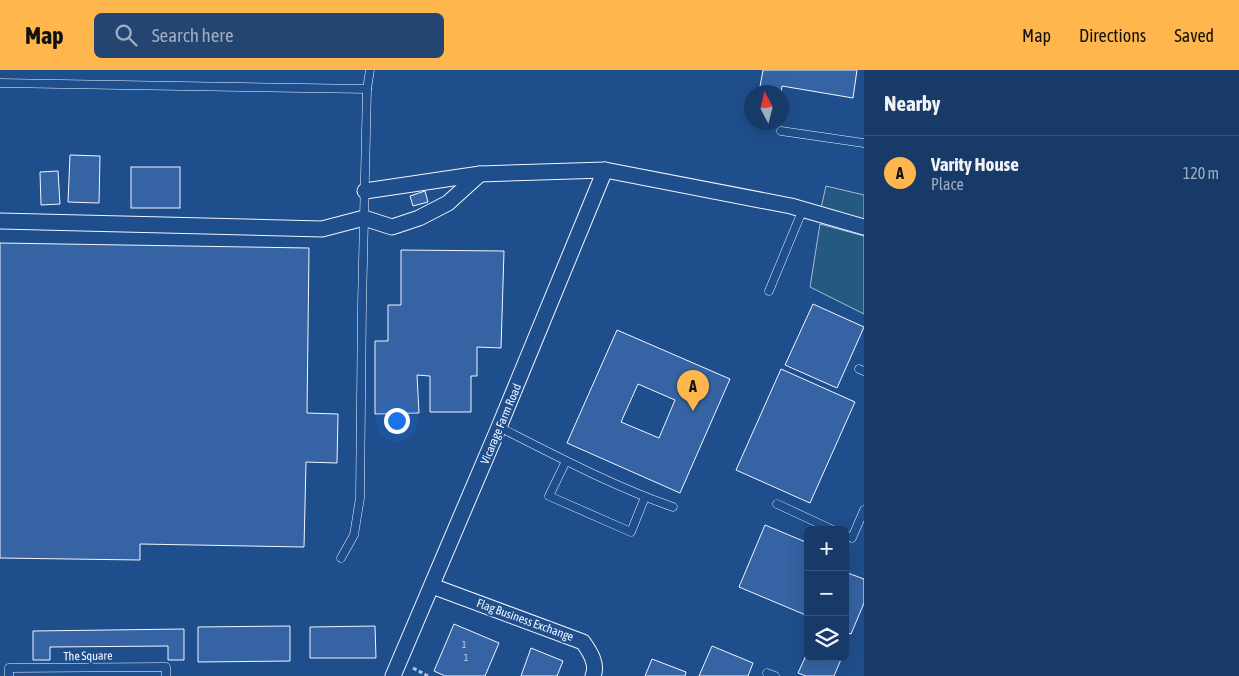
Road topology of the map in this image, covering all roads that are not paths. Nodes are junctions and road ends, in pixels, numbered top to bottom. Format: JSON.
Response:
{"nodes":[{"id":1,"x":370,"y":70,"type":"edge"},
{"id":2,"x":0,"y":83,"type":"edge"},
{"id":3,"x":368,"y":88,"type":"junction"},
{"id":4,"x":781,"y":131,"type":"dead end"},
{"id":5,"x":864,"y":143,"type":"edge"},
{"id":6,"x":605,"y":170,"type":"junction"},
{"id":7,"x":480,"y":174,"type":"junction"},
{"id":8,"x":365,"y":190,"type":"junction"},
{"id":9,"x":803,"y":209,"type":"junction"},
{"id":10,"x":364,"y":218,"type":"junction"},
{"id":11,"x":0,"y":222,"type":"edge"},
{"id":12,"x":864,"y":227,"type":"edge"},
{"id":13,"x":769,"y":291,"type":"dead end"},
{"id":14,"x":500,"y":427,"type":"junction"},
{"id":15,"x":566,"y":461,"type":"junction"},
{"id":16,"x":645,"y":497,"type":"junction"},
{"id":17,"x":777,"y":504,"type":"dead end"},
{"id":18,"x":673,"y":507,"type":"dead end"},
{"id":19,"x":864,"y":510,"type":"edge"},
{"id":20,"x":824,"y":526,"type":"edge"},
{"id":21,"x":849,"y":537,"type":"edge"},
{"id":22,"x":341,"y":558,"type":"dead end"},
{"id":23,"x":432,"y":586,"type":"junction"},
{"id":24,"x":9,"y":676,"type":"edge"},
{"id":25,"x":166,"y":676,"type":"edge"},
{"id":26,"x":392,"y":676,"type":"edge"},
{"id":27,"x":593,"y":676,"type":"edge"}],
"edges":[{"from":1,"to":3,"type":"lane"},
{"from":2,"to":3,"type":"lane"},
{"from":3,"to":8,"type":"lane"},
{"from":4,"to":5,"type":"lane"},
{"from":6,"to":7,"type":"street"},
{"from":6,"to":9,"type":"street"},
{"from":6,"to":14,"type":"street","name":"Vicarage Farm Road"},
{"from":7,"to":8,"type":"street"},
{"from":7,"to":10,"type":"street"},
{"from":8,"to":10,"type":"lane"},
{"from":9,"to":12,"type":"street"},
{"from":9,"to":13,"type":"lane"},
{"from":10,"to":11,"type":"street"},
{"from":10,"to":22,"type":"lane"},
{"from":14,"to":15,"type":"lane"},
{"from":14,"to":23,"type":"street","name":"Vicarage Farm Road"},
{"from":15,"to":16,"type":"lane"},
{"from":15,"to":16,"type":"lane"},
{"from":16,"to":18,"type":"lane"},
{"from":17,"to":20,"type":"lane"},
{"from":19,"to":21,"type":"lane"},
{"from":23,"to":26,"type":"street","name":"Vicarage Farm Road"},
{"from":23,"to":27,"type":"street","name":"Flag Business Exchange"},
{"from":24,"to":25,"type":"lane","name":"The Square"}]}
